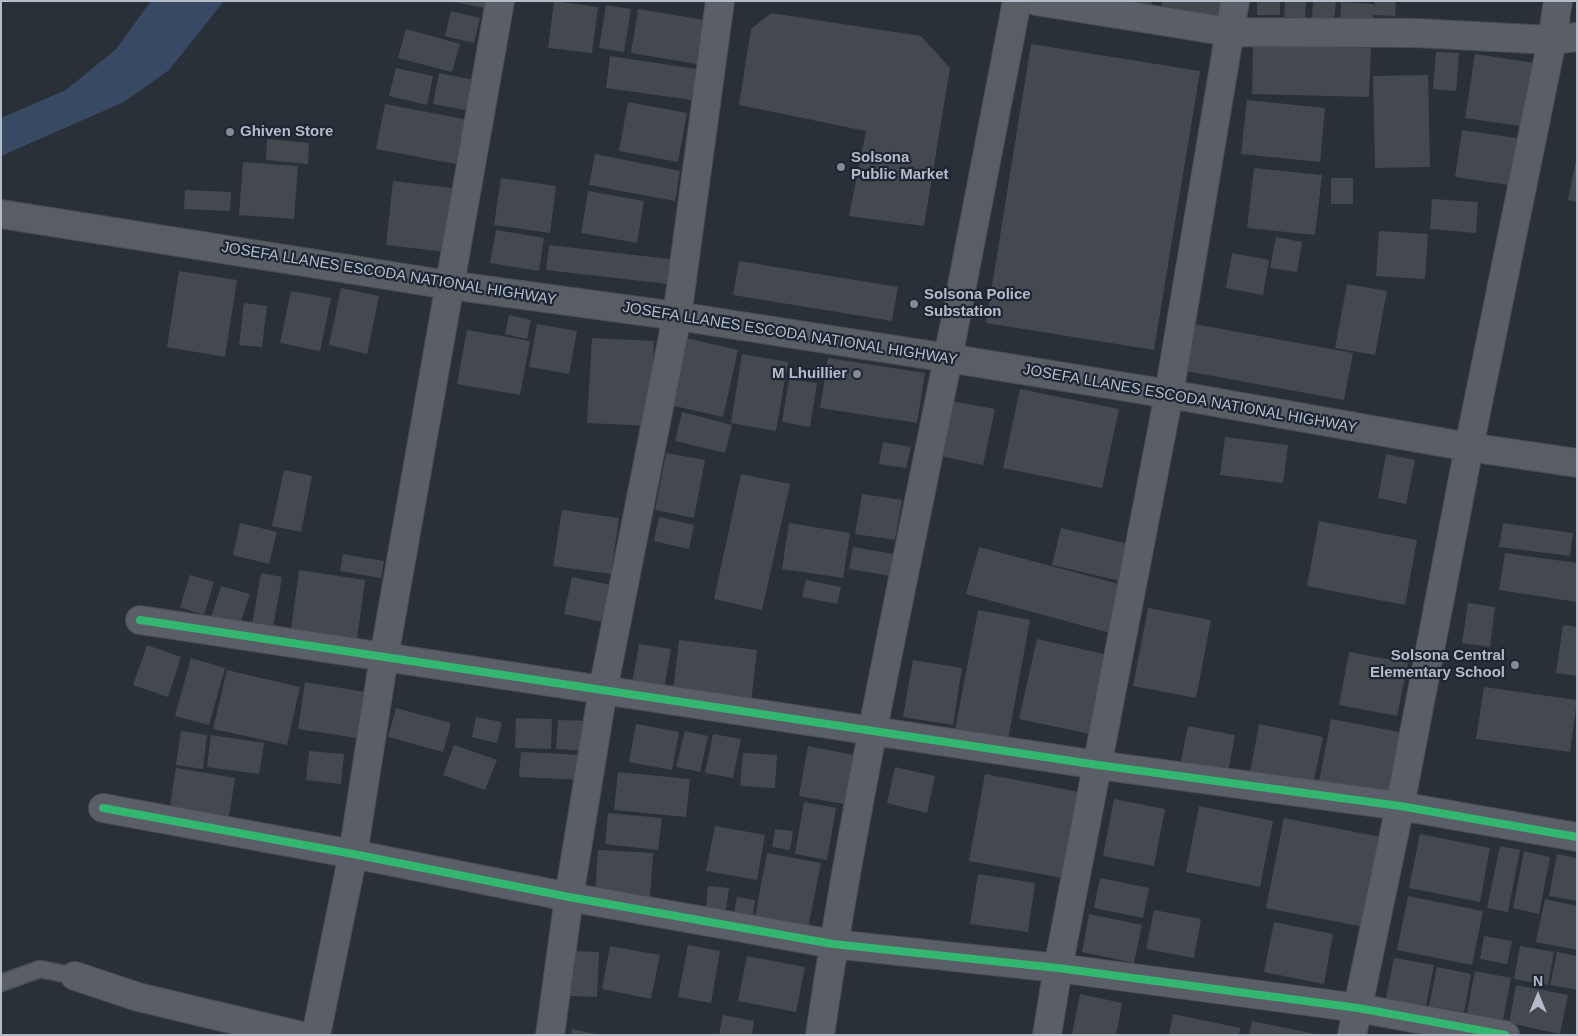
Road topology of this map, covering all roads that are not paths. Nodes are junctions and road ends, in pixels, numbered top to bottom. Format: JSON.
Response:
{"nodes":[{"id":1,"x":500,"y":1,"type":"edge"},
{"id":2,"x":720,"y":1,"type":"edge"},
{"id":3,"x":1017,"y":1,"type":"edge"},
{"id":4,"x":1036,"y":1,"type":"edge"},
{"id":5,"x":1235,"y":1,"type":"edge"},
{"id":6,"x":1558,"y":1,"type":"edge"},
{"id":7,"x":1230,"y":32,"type":"junction"},
{"id":8,"x":1564,"y":38,"type":"edge"},
{"id":9,"x":1,"y":214,"type":"edge"},
{"id":10,"x":450,"y":285,"type":"junction"},
{"id":11,"x":677,"y":316,"type":"junction"},
{"id":12,"x":948,"y":358,"type":"junction"},
{"id":13,"x":1169,"y":394,"type":"junction"},
{"id":14,"x":1469,"y":447,"type":"junction"},
{"id":15,"x":1577,"y":463,"type":"edge"},
{"id":16,"x":140,"y":620,"type":"dead end"},
{"id":17,"x":384,"y":657,"type":"junction"},
{"id":18,"x":603,"y":690,"type":"junction"},
{"id":19,"x":873,"y":730,"type":"junction"},
{"id":20,"x":1098,"y":765,"type":"junction"},
{"id":21,"x":1400,"y":806,"type":"junction"},
{"id":22,"x":103,"y":808,"type":"dead end"},
{"id":23,"x":1577,"y":836,"type":"edge"},
{"id":24,"x":353,"y":854,"type":"junction"},
{"id":25,"x":570,"y":897,"type":"junction"},
{"id":26,"x":833,"y":944,"type":"junction"},
{"id":27,"x":1058,"y":968,"type":"junction"},
{"id":28,"x":75,"y":976,"type":"joint"},
{"id":29,"x":1,"y":984,"type":"edge"},
{"id":30,"x":1358,"y":1008,"type":"junction"},
{"id":31,"x":298,"y":1035,"type":"edge"},
{"id":32,"x":316,"y":1035,"type":"edge"},
{"id":33,"x":550,"y":1035,"type":"edge"},
{"id":34,"x":820,"y":1035,"type":"edge"},
{"id":35,"x":1047,"y":1035,"type":"edge"},
{"id":36,"x":1352,"y":1035,"type":"edge"},
{"id":37,"x":1505,"y":1035,"type":"edge"}],
"edges":[{"from":1,"to":10,"type":"street"},
{"from":2,"to":11,"type":"street"},
{"from":3,"to":12,"type":"main road"},
{"from":4,"to":7,"type":"street"},
{"from":5,"to":7,"type":"street"},
{"from":6,"to":8,"type":"street"},
{"from":7,"to":8,"type":"street"},
{"from":7,"to":13,"type":"street"},
{"from":8,"to":14,"type":"street"},
{"from":9,"to":10,"type":"main road","name":"JOSEFA LLANES ESCODA NATIONAL HIGHWAY"},
{"from":10,"to":11,"type":"main road","name":"JOSEFA LLANES ESCODA NATIONAL HIGHWAY"},
{"from":10,"to":17,"type":"street"},
{"from":11,"to":12,"type":"main road","name":"JOSEFA LLANES ESCODA NATIONAL HIGHWAY"},
{"from":11,"to":18,"type":"street"},
{"from":12,"to":13,"type":"main road","name":"JOSEFA LLANES ESCODA NATIONAL HIGHWAY"},
{"from":12,"to":19,"type":"street"},
{"from":13,"to":14,"type":"main road","name":"JOSEFA LLANES ESCODA NATIONAL HIGHWAY"},
{"from":13,"to":20,"type":"street"},
{"from":14,"to":15,"type":"main road","name":"JOSEFA LLANES ESCODA NATIONAL HIGHWAY"},
{"from":14,"to":21,"type":"street"},
{"from":16,"to":17,"type":"street"},
{"from":17,"to":18,"type":"street"},
{"from":17,"to":24,"type":"street"},
{"from":18,"to":19,"type":"street"},
{"from":18,"to":25,"type":"street"},
{"from":19,"to":20,"type":"street"},
{"from":19,"to":26,"type":"street"},
{"from":20,"to":21,"type":"street"},
{"from":20,"to":27,"type":"street"},
{"from":21,"to":23,"type":"street"},
{"from":21,"to":30,"type":"street"},
{"from":22,"to":24,"type":"street"},
{"from":24,"to":25,"type":"street"},
{"from":24,"to":32,"type":"street"},
{"from":25,"to":26,"type":"street"},
{"from":25,"to":33,"type":"street"},
{"from":26,"to":27,"type":"street"},
{"from":26,"to":34,"type":"street"},
{"from":27,"to":30,"type":"street"},
{"from":27,"to":35,"type":"street"},
{"from":28,"to":29,"type":"lane"},
{"from":28,"to":31,"type":"street"},
{"from":30,"to":36,"type":"street"},
{"from":30,"to":37,"type":"street"}]}
